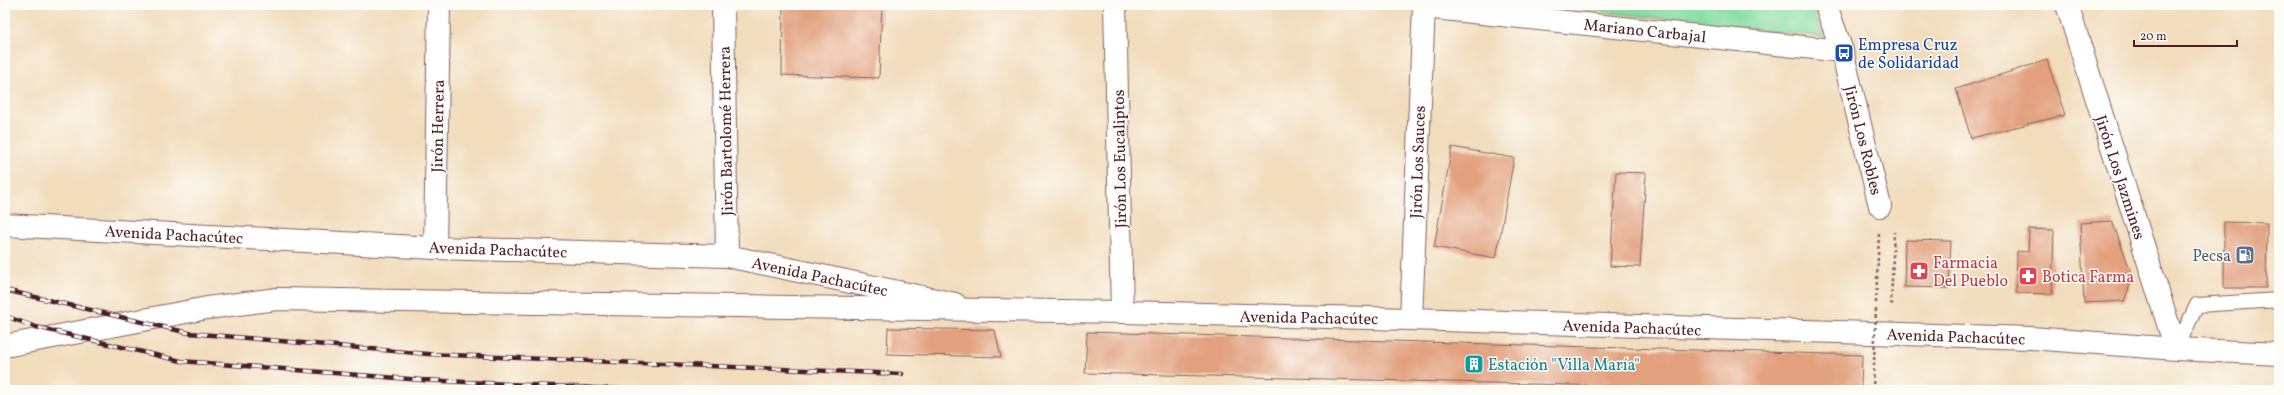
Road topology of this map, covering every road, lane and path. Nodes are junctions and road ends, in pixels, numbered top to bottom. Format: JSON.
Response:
{"nodes":[{"id":1,"x":439,"y":5,"type":"edge"},
{"id":2,"x":723,"y":5,"type":"edge"},
{"id":3,"x":1115,"y":5,"type":"edge"},
{"id":4,"x":1826,"y":5,"type":"edge"},
{"id":5,"x":2067,"y":5,"type":"edge"},
{"id":6,"x":1424,"y":6,"type":"edge"},
{"id":7,"x":1842,"y":51,"type":"junction"},
{"id":8,"x":1880,"y":206,"type":"junction"},
{"id":9,"x":5,"y":225,"type":"edge"},
{"id":10,"x":435,"y":248,"type":"junction"},
{"id":11,"x":727,"y":256,"type":"junction"},
{"id":12,"x":2279,"y":300,"type":"edge"},
{"id":13,"x":1899,"y":304,"type":"dead end"},
{"id":14,"x":985,"y":310,"type":"junction"},
{"id":15,"x":1122,"y":312,"type":"junction"},
{"id":16,"x":1411,"y":319,"type":"junction"},
{"id":17,"x":5,"y":346,"type":"edge"},
{"id":18,"x":2176,"y":349,"type":"junction"},
{"id":19,"x":2279,"y":354,"type":"edge"},
{"id":20,"x":1873,"y":390,"type":"edge"}],
"edges":[{"from":1,"to":10,"type":"street","name":"Jirón Herrera"},
{"from":2,"to":11,"type":"street","name":"Jirón Bartolomé Herrera"},
{"from":3,"to":15,"type":"street","name":"Jirón Los Eucaliptos"},
{"from":4,"to":7,"type":"street","name":"Jirón Los Robles"},
{"from":5,"to":18,"type":"street","name":"Jirón Los Jazmines"},
{"from":6,"to":7,"type":"street","name":"Mariano Carbajal"},
{"from":6,"to":16,"type":"street","name":"Jirón Los Sauces"},
{"from":7,"to":8,"type":"street","name":"Jirón Los Robles"},
{"from":8,"to":13,"type":"path"},
{"from":8,"to":20,"type":"path","bridge":true},
{"from":9,"to":10,"type":"street","name":"Avenida Pachacútec"},
{"from":10,"to":11,"type":"street","name":"Avenida Pachacútec"},
{"from":11,"to":14,"type":"street","name":"Avenida Pachacútec"},
{"from":12,"to":18,"type":"lane"},
{"from":14,"to":15,"type":"street","name":"Avenida Pachacútec"},
{"from":14,"to":17,"type":"street","name":"Avenida Pachacútec"},
{"from":15,"to":16,"type":"street","name":"Avenida Pachacútec"},
{"from":16,"to":18,"type":"street","name":"Avenida Pachacútec"},
{"from":18,"to":19,"type":"street","name":"Avenida Pachacútec"}]}
